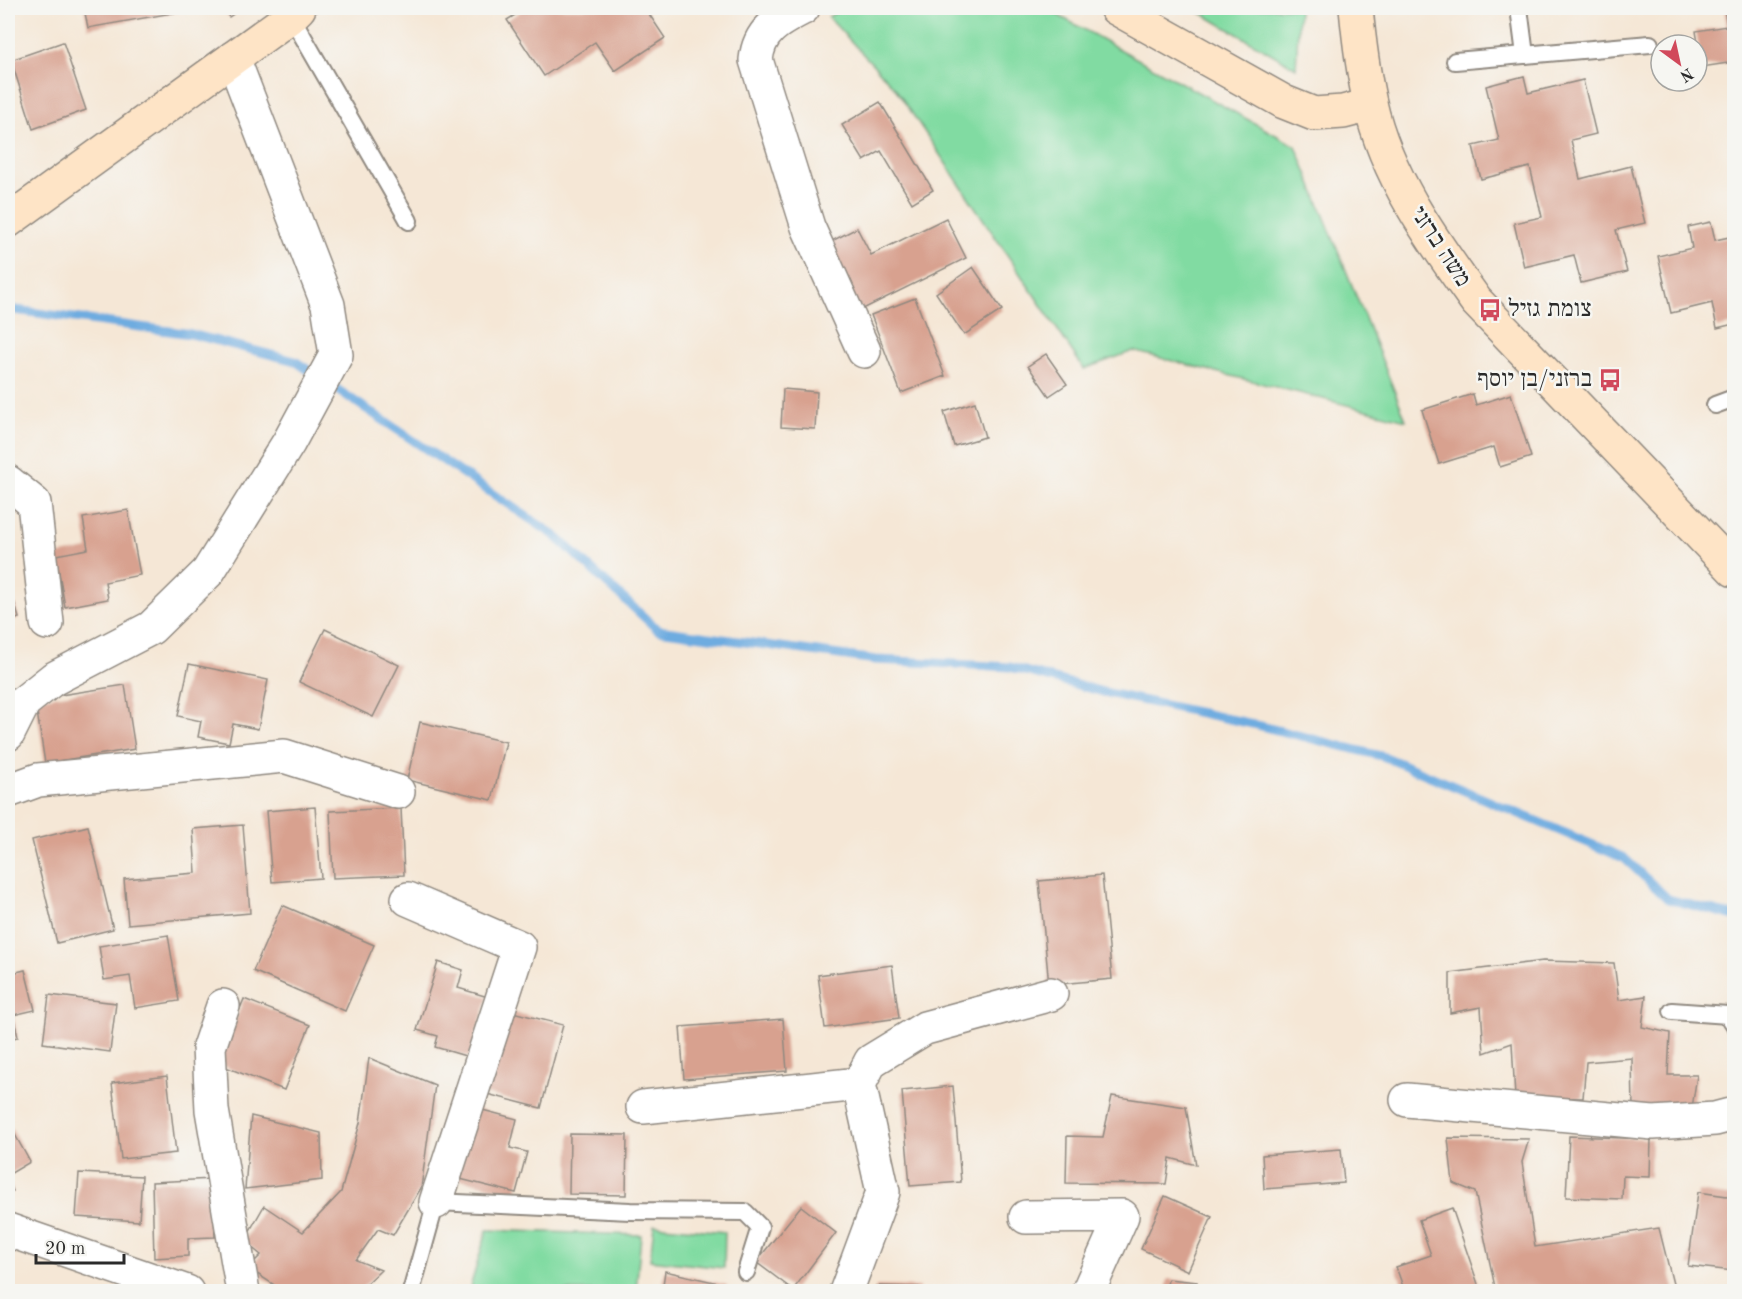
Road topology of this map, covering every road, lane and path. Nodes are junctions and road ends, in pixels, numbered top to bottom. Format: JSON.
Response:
{"nodes":[{"id":1,"x":803,"y":8,"type":"edge"},
{"id":2,"x":1116,"y":8,"type":"edge"},
{"id":3,"x":1356,"y":8,"type":"edge"},
{"id":4,"x":1519,"y":8,"type":"edge"},
{"id":5,"x":295,"y":12,"type":"edge"},
{"id":6,"x":1649,"y":44,"type":"edge"},
{"id":7,"x":1525,"y":55,"type":"junction"},
{"id":8,"x":233,"y":58,"type":"junction"},
{"id":9,"x":1455,"y":61,"type":"dead end"},
{"id":10,"x":1370,"y":105,"type":"junction"},
{"id":11,"x":8,"y":221,"type":"edge"},
{"id":12,"x":409,"y":221,"type":"dead end"},
{"id":13,"x":864,"y":351,"type":"dead end"},
{"id":14,"x":1734,"y":398,"type":"edge"},
{"id":15,"x":1715,"y":405,"type":"dead end"},
{"id":16,"x":8,"y":482,"type":"edge"},
{"id":17,"x":1732,"y":563,"type":"edge"},
{"id":18,"x":47,"y":623,"type":"dead end"},
{"id":19,"x":8,"y":734,"type":"edge"},
{"id":20,"x":8,"y":791,"type":"edge"},
{"id":21,"x":398,"y":792,"type":"dead end"},
{"id":22,"x":408,"y":899,"type":"dead end"},
{"id":23,"x":1050,"y":994,"type":"dead end"},
{"id":24,"x":223,"y":1006,"type":"dead end"},
{"id":25,"x":1672,"y":1011,"type":"dead end"},
{"id":26,"x":1734,"y":1024,"type":"edge"},
{"id":27,"x":859,"y":1084,"type":"junction"},
{"id":28,"x":1407,"y":1100,"type":"dead end"},
{"id":29,"x":643,"y":1107,"type":"dead end"},
{"id":30,"x":1734,"y":1114,"type":"edge"},
{"id":31,"x":436,"y":1202,"type":"junction"},
{"id":32,"x":1026,"y":1217,"type":"dead end"},
{"id":33,"x":8,"y":1230,"type":"edge"},
{"id":34,"x":746,"y":1272,"type":"dead end"},
{"id":35,"x":187,"y":1292,"type":"edge"},
{"id":36,"x":243,"y":1292,"type":"edge"},
{"id":37,"x":411,"y":1292,"type":"edge"},
{"id":38,"x":846,"y":1292,"type":"edge"},
{"id":39,"x":1088,"y":1292,"type":"edge"}],
"edges":[{"from":1,"to":13,"type":"street"},
{"from":2,"to":10,"type":"street"},
{"from":3,"to":10,"type":"street","name":"משה ברזני"},
{"from":4,"to":7,"type":"lane"},
{"from":5,"to":8,"type":"street"},
{"from":5,"to":12,"type":"lane"},
{"from":6,"to":7,"type":"lane"},
{"from":7,"to":9,"type":"lane"},
{"from":8,"to":11,"type":"street"},
{"from":8,"to":19,"type":"street"},
{"from":10,"to":17,"type":"street","name":"משה ברזני"},
{"from":14,"to":15,"type":"lane"},
{"from":16,"to":18,"type":"street"},
{"from":20,"to":21,"type":"street"},
{"from":22,"to":31,"type":"street"},
{"from":23,"to":27,"type":"street"},
{"from":24,"to":36,"type":"street"},
{"from":25,"to":26,"type":"lane"},
{"from":27,"to":29,"type":"street"},
{"from":27,"to":38,"type":"street"},
{"from":28,"to":30,"type":"street"},
{"from":31,"to":34,"type":"lane"},
{"from":31,"to":37,"type":"lane"},
{"from":32,"to":39,"type":"street"},
{"from":33,"to":35,"type":"street"}]}
